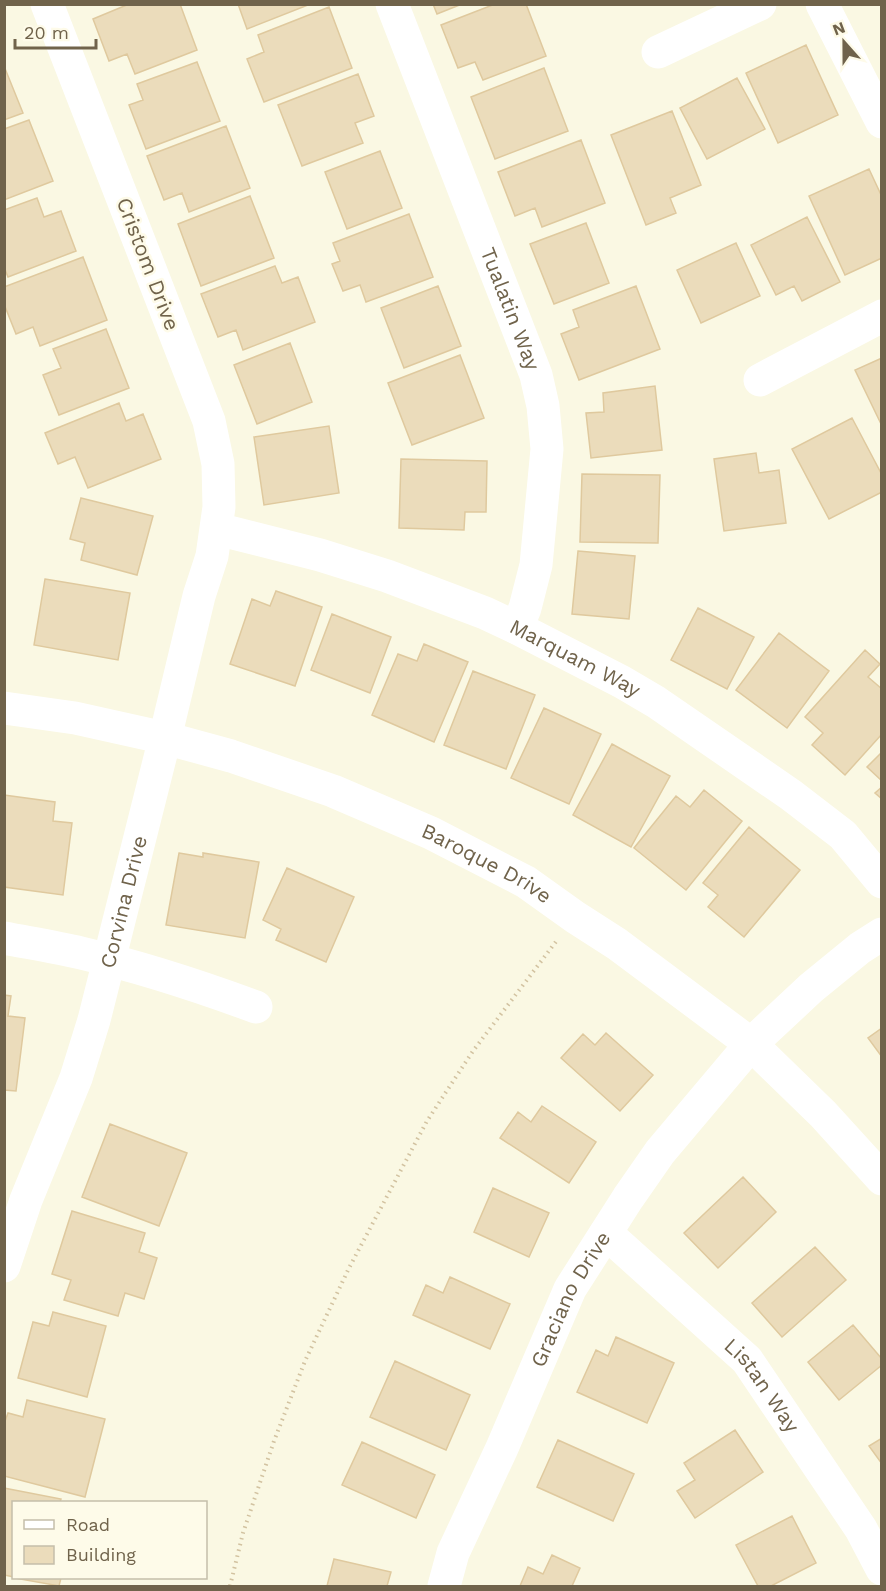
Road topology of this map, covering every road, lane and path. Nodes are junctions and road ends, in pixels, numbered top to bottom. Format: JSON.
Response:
{"nodes":[{"id":1,"x":47,"y":4,"type":"edge"},
{"id":2,"x":392,"y":4,"type":"edge"},
{"id":3,"x":760,"y":4,"type":"edge"},
{"id":4,"x":822,"y":4,"type":"edge"},
{"id":5,"x":658,"y":52,"type":"dead end"},
{"id":6,"x":882,"y":122,"type":"edge"},
{"id":7,"x":882,"y":316,"type":"edge"},
{"id":8,"x":760,"y":380,"type":"dead end"},
{"id":9,"x":217,"y":529,"type":"junction"},
{"id":10,"x":517,"y":628,"type":"junction"},
{"id":11,"x":4,"y":708,"type":"edge"},
{"id":12,"x":165,"y":738,"type":"junction"},
{"id":13,"x":882,"y":882,"type":"edge"},
{"id":14,"x":575,"y":917,"type":"junction"},
{"id":15,"x":882,"y":934,"type":"edge"},
{"id":16,"x":4,"y":938,"type":"edge"},
{"id":17,"x":109,"y":960,"type":"junction"},
{"id":18,"x":256,"y":1007,"type":"dead end"},
{"id":19,"x":750,"y":1044,"type":"junction"},
{"id":20,"x":882,"y":1179,"type":"edge"},
{"id":21,"x":606,"y":1233,"type":"junction"},
{"id":22,"x":4,"y":1266,"type":"edge"},
{"id":23,"x":882,"y":1569,"type":"edge"},
{"id":24,"x":230,"y":1587,"type":"edge"},
{"id":25,"x":444,"y":1587,"type":"edge"}],
"edges":[{"from":1,"to":9,"type":"street","name":"Cristom Drive"},
{"from":2,"to":10,"type":"street","name":"Tualatin Way"},
{"from":3,"to":5,"type":"street"},
{"from":4,"to":6,"type":"street"},
{"from":7,"to":8,"type":"street"},
{"from":9,"to":10,"type":"street","name":"Marquam Way"},
{"from":9,"to":12,"type":"street","name":"Corvina Drive"},
{"from":10,"to":13,"type":"street","name":"Marquam Way"},
{"from":11,"to":12,"type":"street","name":"Baroque Drive"},
{"from":12,"to":14,"type":"street","name":"Baroque Drive"},
{"from":12,"to":17,"type":"street","name":"Corvina Drive"},
{"from":14,"to":19,"type":"street","name":"Baroque Drive"},
{"from":14,"to":24,"type":"path"},
{"from":15,"to":19,"type":"street","name":"Graciano Drive"},
{"from":16,"to":17,"type":"street"},
{"from":17,"to":18,"type":"street"},
{"from":17,"to":22,"type":"street","name":"Corvina Drive"},
{"from":19,"to":20,"type":"street","name":"Baroque Drive"},
{"from":19,"to":21,"type":"street","name":"Graciano Drive"},
{"from":21,"to":23,"type":"street","name":"Listan Way"},
{"from":21,"to":25,"type":"street","name":"Graciano Drive"}]}
